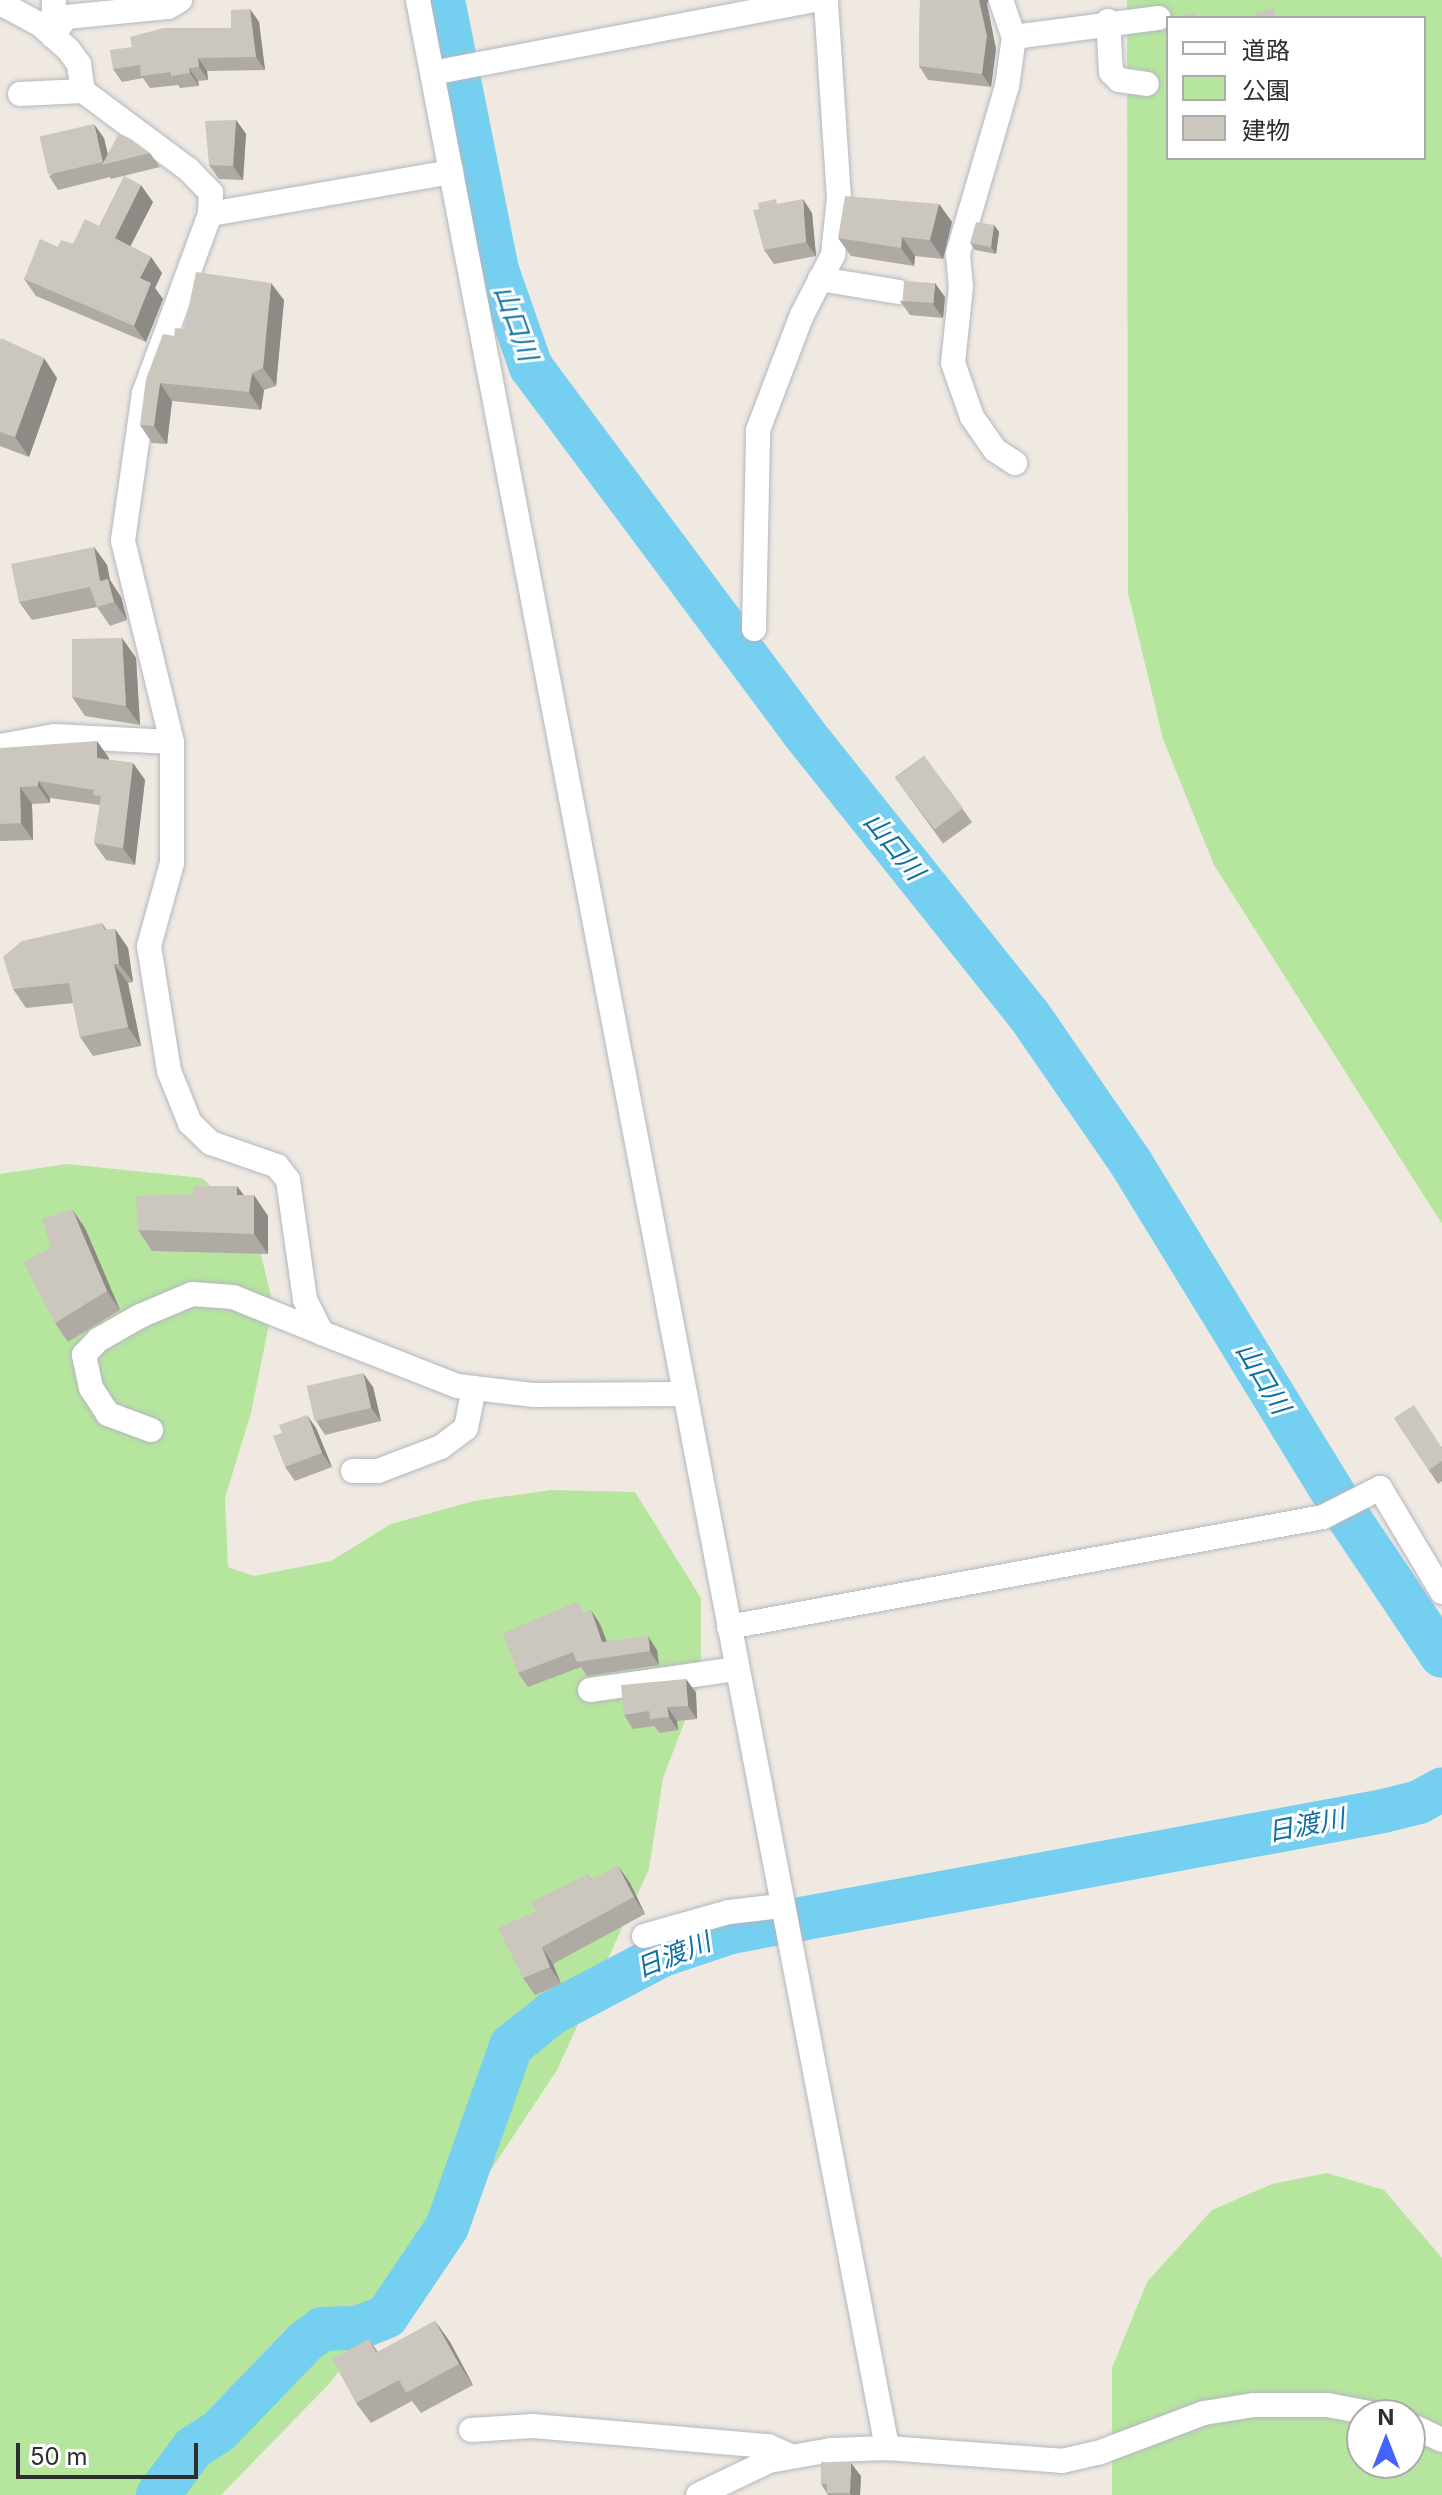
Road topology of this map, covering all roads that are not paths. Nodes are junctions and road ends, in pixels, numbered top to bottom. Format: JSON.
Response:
{"nodes":[{"id":1,"x":54,"y":0,"type":"edge"},
{"id":2,"x":180,"y":0,"type":"edge"},
{"id":3,"x":418,"y":0,"type":"edge"},
{"id":4,"x":816,"y":0,"type":"edge"},
{"id":5,"x":826,"y":0,"type":"edge"},
{"id":6,"x":1001,"y":0,"type":"edge"},
{"id":7,"x":0,"y":3,"type":"edge"},
{"id":8,"x":1159,"y":18,"type":"dead end"},
{"id":9,"x":1108,"y":21,"type":"junction"},
{"id":10,"x":53,"y":36,"type":"junction"},
{"id":11,"x":1014,"y":37,"type":"junction"},
{"id":12,"x":437,"y":72,"type":"junction"},
{"id":13,"x":1147,"y":84,"type":"dead end"},
{"id":14,"x":83,"y":91,"type":"junction"},
{"id":15,"x":20,"y":94,"type":"dead end"},
{"id":16,"x":451,"y":172,"type":"junction"},
{"id":17,"x":210,"y":214,"type":"junction"},
{"id":18,"x":820,"y":279,"type":"junction"},
{"id":19,"x":899,"y":292,"type":"edge"},
{"id":20,"x":1015,"y":463,"type":"dead end"},
{"id":21,"x":754,"y":629,"type":"dead end"},
{"id":22,"x":172,"y":742,"type":"junction"},
{"id":23,"x":0,"y":746,"type":"edge"},
{"id":24,"x":322,"y":1333,"type":"junction"},
{"id":25,"x":474,"y":1388,"type":"junction"},
{"id":26,"x":685,"y":1394,"type":"junction"},
{"id":27,"x":151,"y":1430,"type":"dead end"},
{"id":28,"x":353,"y":1471,"type":"dead end"},
{"id":29,"x":1442,"y":1592,"type":"edge"},
{"id":30,"x":729,"y":1627,"type":"junction"},
{"id":31,"x":736,"y":1669,"type":"junction"},
{"id":32,"x":590,"y":1690,"type":"dead end"},
{"id":33,"x":783,"y":1917,"type":"junction"},
{"id":34,"x":644,"y":1936,"type":"dead end"},
{"id":35,"x":1346,"y":2408,"type":"edge"},
{"id":36,"x":471,"y":2430,"type":"dead end"},
{"id":37,"x":887,"y":2448,"type":"junction"},
{"id":38,"x":790,"y":2456,"type":"junction"},
{"id":39,"x":698,"y":2495,"type":"edge"}],
"edges":[{"from":1,"to":10,"type":"street"},
{"from":2,"to":10,"type":"street"},
{"from":3,"to":12,"type":"street"},
{"from":4,"to":12,"type":"street"},
{"from":5,"to":18,"type":"street"},
{"from":6,"to":11,"type":"street"},
{"from":7,"to":10,"type":"street"},
{"from":8,"to":9,"type":"street"},
{"from":9,"to":11,"type":"street"},
{"from":9,"to":13,"type":"street"},
{"from":10,"to":14,"type":"street"},
{"from":11,"to":20,"type":"street"},
{"from":12,"to":16,"type":"street"},
{"from":14,"to":15,"type":"street"},
{"from":14,"to":17,"type":"street"},
{"from":16,"to":17,"type":"street"},
{"from":16,"to":26,"type":"street"},
{"from":17,"to":22,"type":"street"},
{"from":18,"to":19,"type":"street"},
{"from":18,"to":21,"type":"street"},
{"from":22,"to":23,"type":"street"},
{"from":22,"to":24,"type":"street"},
{"from":24,"to":25,"type":"street"},
{"from":24,"to":27,"type":"street"},
{"from":25,"to":26,"type":"street"},
{"from":25,"to":28,"type":"street"},
{"from":26,"to":30,"type":"street"},
{"from":29,"to":30,"type":"street"},
{"from":30,"to":31,"type":"street"},
{"from":31,"to":32,"type":"street"},
{"from":31,"to":33,"type":"street"},
{"from":33,"to":34,"type":"street"},
{"from":33,"to":37,"type":"street"},
{"from":35,"to":37,"type":"street"},
{"from":36,"to":38,"type":"street"},
{"from":37,"to":38,"type":"street"},
{"from":38,"to":39,"type":"street"}]}
